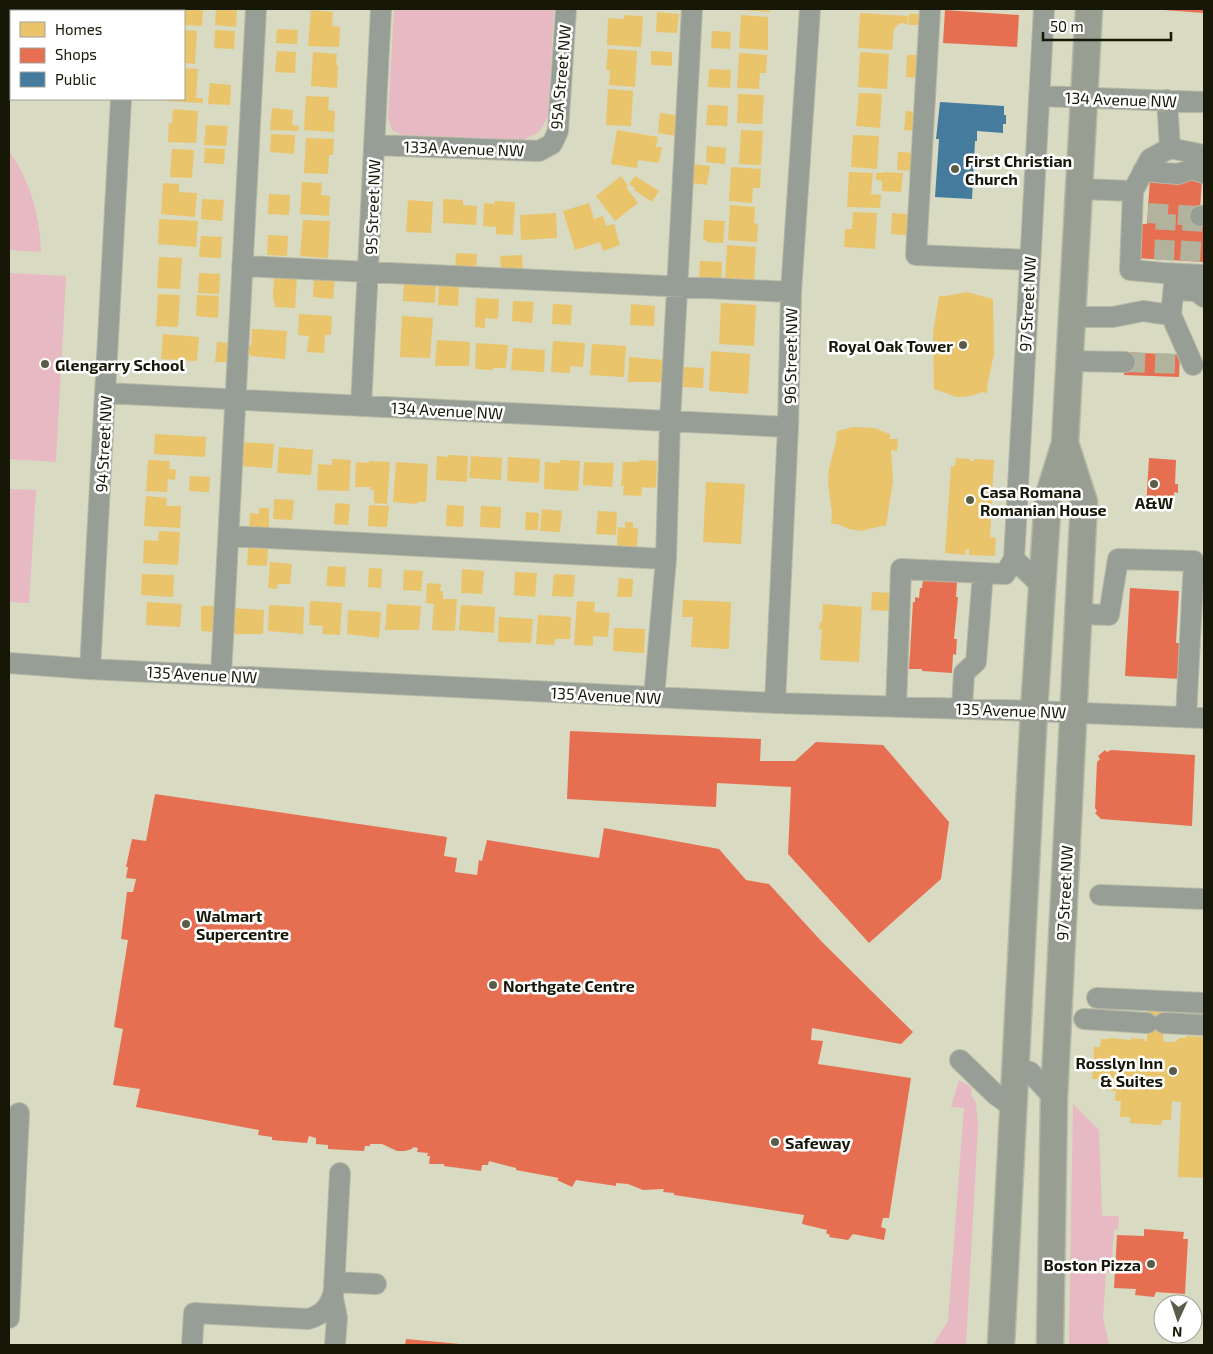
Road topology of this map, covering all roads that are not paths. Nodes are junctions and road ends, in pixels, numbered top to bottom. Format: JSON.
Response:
{"nodes":[{"id":1,"x":256,"y":9,"type":"edge"},
{"id":2,"x":381,"y":9,"type":"edge"},
{"id":3,"x":566,"y":9,"type":"edge"},
{"id":4,"x":692,"y":9,"type":"edge"},
{"id":5,"x":810,"y":9,"type":"edge"},
{"id":6,"x":930,"y":9,"type":"edge"},
{"id":7,"x":1044,"y":9,"type":"edge"},
{"id":8,"x":1089,"y":9,"type":"edge"},
{"id":9,"x":1038,"y":96,"type":"junction"},
{"id":10,"x":1084,"y":98,"type":"junction"},
{"id":11,"x":120,"y":100,"type":"edge"},
{"id":12,"x":1167,"y":100,"type":"junction"},
{"id":13,"x":1204,"y":102,"type":"edge"},
{"id":14,"x":552,"y":144,"type":"joint"},
{"id":15,"x":374,"y":145,"type":"junction"},
{"id":16,"x":1170,"y":148,"type":"junction"},
{"id":17,"x":1204,"y":157,"type":"edge"},
{"id":18,"x":1143,"y":172,"type":"junction"},
{"id":19,"x":1204,"y":173,"type":"edge"},
{"id":20,"x":1079,"y":189,"type":"junction"},
{"id":21,"x":1133,"y":191,"type":"junction"},
{"id":22,"x":1030,"y":260,"type":"junction"},
{"id":23,"x":242,"y":266,"type":"junction"},
{"id":24,"x":369,"y":272,"type":"junction"},
{"id":25,"x":1180,"y":273,"type":"edge"},
{"id":26,"x":677,"y":287,"type":"junction"},
{"id":27,"x":791,"y":292,"type":"junction"},
{"id":28,"x":1204,"y":297,"type":"edge"},
{"id":29,"x":1171,"y":315,"type":"junction"},
{"id":30,"x":1072,"y":317,"type":"junction"},
{"id":31,"x":1069,"y":360,"type":"junction"},
{"id":32,"x":1192,"y":360,"type":"edge"},
{"id":33,"x":1125,"y":362,"type":"tunnel mouth"},
{"id":34,"x":105,"y":393,"type":"junction"},
{"id":35,"x":235,"y":400,"type":"junction"},
{"id":36,"x":361,"y":406,"type":"junction"},
{"id":37,"x":670,"y":421,"type":"junction"},
{"id":38,"x":788,"y":427,"type":"junction"},
{"id":39,"x":1065,"y":443,"type":"junction"},
{"id":40,"x":229,"y":536,"type":"junction"},
{"id":41,"x":666,"y":558,"type":"junction"},
{"id":42,"x":1014,"y":558,"type":"junction"},
{"id":43,"x":983,"y":573,"type":"junction"},
{"id":44,"x":1042,"y":587,"type":"junction"},
{"id":45,"x":1078,"y":614,"type":"junction"},
{"id":46,"x":9,"y":663,"type":"edge"},
{"id":47,"x":90,"y":669,"type":"junction"},
{"id":48,"x":221,"y":675,"type":"junction"},
{"id":49,"x":654,"y":697,"type":"junction"},
{"id":50,"x":776,"y":703,"type":"junction"},
{"id":51,"x":896,"y":707,"type":"junction"},
{"id":52,"x":962,"y":708,"type":"junction"},
{"id":53,"x":1034,"y":711,"type":"junction"},
{"id":54,"x":1072,"y":712,"type":"junction"},
{"id":55,"x":1195,"y":718,"type":"edge"},
{"id":56,"x":1100,"y":895,"type":"dead end"},
{"id":57,"x":1204,"y":899,"type":"edge"},
{"id":58,"x":1097,"y":998,"type":"dead end"},
{"id":59,"x":1204,"y":1003,"type":"edge"},
{"id":60,"x":1084,"y":1019,"type":"dead end"},
{"id":61,"x":1204,"y":1025,"type":"edge"},
{"id":62,"x":960,"y":1060,"type":"dead end"},
{"id":63,"x":1015,"y":1067,"type":"junction"},
{"id":64,"x":1054,"y":1098,"type":"junction"},
{"id":65,"x":1013,"y":1107,"type":"junction"},
{"id":66,"x":19,"y":1113,"type":"dead end"},
{"id":67,"x":13,"y":1153,"type":"edge"},
{"id":68,"x":340,"y":1173,"type":"dead end"},
{"id":69,"x":11,"y":1237,"type":"edge"},
{"id":70,"x":376,"y":1284,"type":"dead end"},
{"id":71,"x":334,"y":1290,"type":"junction"},
{"id":72,"x":1050,"y":1312,"type":"junction"},
{"id":73,"x":1002,"y":1314,"type":"junction"},
{"id":74,"x":9,"y":1318,"type":"edge"},
{"id":75,"x":338,"y":1340,"type":"edge"},
{"id":76,"x":192,"y":1345,"type":"edge"},
{"id":77,"x":990,"y":1345,"type":"edge"},
{"id":78,"x":1001,"y":1345,"type":"edge"},
{"id":79,"x":1050,"y":1345,"type":"edge"},
{"id":80,"x":1056,"y":1345,"type":"edge"}],
"edges":[{"from":1,"to":23,"type":"street"},
{"from":2,"to":15,"type":"street","name":"95 Street NW"},
{"from":3,"to":14,"type":"street","name":"95A Street NW"},
{"from":4,"to":26,"type":"street"},
{"from":5,"to":27,"type":"street","name":"96 Street NW"},
{"from":6,"to":22,"type":"street"},
{"from":7,"to":9,"type":"street","name":"97 Street NW"},
{"from":8,"to":10,"type":"main road","name":"97 Street NW"},
{"from":9,"to":10,"type":"street","name":"134 Avenue NW"},
{"from":9,"to":22,"type":"street","name":"97 Street NW"},
{"from":10,"to":12,"type":"street","name":"134 Avenue NW"},
{"from":10,"to":20,"type":"main road","name":"97 Street NW"},
{"from":11,"to":34,"type":"street","name":"94 Street NW"},
{"from":12,"to":13,"type":"street","name":"134 Avenue NW"},
{"from":12,"to":16,"type":"street"},
{"from":14,"to":15,"type":"street","name":"133A Avenue NW"},
{"from":15,"to":24,"type":"street","name":"95 Street NW"},
{"from":16,"to":17,"type":"street"},
{"from":16,"to":18,"type":"street"},
{"from":18,"to":19,"type":"street"},
{"from":18,"to":21,"type":"street"},
{"from":20,"to":21,"type":"street"},
{"from":20,"to":30,"type":"main road","name":"97 Street NW"},
{"from":21,"to":25,"type":"street"},
{"from":22,"to":42,"type":"street","name":"97 Street NW"},
{"from":23,"to":24,"type":"street"},
{"from":23,"to":35,"type":"street"},
{"from":24,"to":26,"type":"street"},
{"from":24,"to":36,"type":"street","name":"95 Street NW"},
{"from":25,"to":28,"type":"street"},
{"from":25,"to":29,"type":"street"},
{"from":26,"to":27,"type":"street"},
{"from":26,"to":37,"type":"street"},
{"from":27,"to":38,"type":"street","name":"96 Street NW"},
{"from":29,"to":30,"type":"street"},
{"from":29,"to":32,"type":"street"},
{"from":30,"to":31,"type":"main road","name":"97 Street NW"},
{"from":31,"to":33,"type":"street"},
{"from":31,"to":39,"type":"main road","name":"97 Street NW"},
{"from":34,"to":35,"type":"street","name":"134 Avenue NW"},
{"from":34,"to":47,"type":"street","name":"94 Street NW"},
{"from":35,"to":36,"type":"street","name":"134 Avenue NW"},
{"from":35,"to":40,"type":"street"},
{"from":36,"to":37,"type":"street","name":"134 Avenue NW"},
{"from":37,"to":38,"type":"street","name":"134 Avenue NW"},
{"from":37,"to":41,"type":"street"},
{"from":38,"to":50,"type":"street","name":"96 Street NW"},
{"from":39,"to":44,"type":"main road","name":"97 Street NW"},
{"from":39,"to":45,"type":"main road","name":"97 Street NW"},
{"from":40,"to":41,"type":"street"},
{"from":40,"to":48,"type":"street"},
{"from":41,"to":49,"type":"street"},
{"from":42,"to":43,"type":"street"},
{"from":42,"to":44,"type":"street"},
{"from":43,"to":51,"type":"street"},
{"from":43,"to":52,"type":"street"},
{"from":44,"to":53,"type":"main road","name":"97 Street NW"},
{"from":45,"to":54,"type":"main road","name":"97 Street NW"},
{"from":45,"to":55,"type":"street"},
{"from":46,"to":47,"type":"street","name":"135 Avenue NW"},
{"from":47,"to":48,"type":"street","name":"135 Avenue NW"},
{"from":48,"to":49,"type":"street","name":"135 Avenue NW"},
{"from":49,"to":50,"type":"street","name":"135 Avenue NW"},
{"from":50,"to":51,"type":"street","name":"135 Avenue NW"},
{"from":51,"to":52,"type":"street","name":"135 Avenue NW"},
{"from":52,"to":53,"type":"street","name":"135 Avenue NW"},
{"from":53,"to":54,"type":"street","name":"135 Avenue NW"},
{"from":53,"to":63,"type":"main road","name":"97 Street NW"},
{"from":54,"to":55,"type":"street","name":"135 Avenue NW"},
{"from":54,"to":64,"type":"main road","name":"97 Street NW"},
{"from":56,"to":57,"type":"street"},
{"from":58,"to":59,"type":"street"},
{"from":60,"to":61,"type":"street"},
{"from":62,"to":65,"type":"street"},
{"from":63,"to":64,"type":"street"},
{"from":63,"to":65,"type":"main road","name":"97 Street NW"},
{"from":64,"to":72,"type":"main road","name":"97 Street NW"},
{"from":65,"to":73,"type":"main road","name":"97 Street NW"},
{"from":66,"to":67,"type":"street"},
{"from":67,"to":69,"type":"street"},
{"from":68,"to":71,"type":"street"},
{"from":69,"to":74,"type":"street"},
{"from":70,"to":71,"type":"street"},
{"from":71,"to":75,"type":"street"},
{"from":71,"to":76,"type":"street"},
{"from":72,"to":79,"type":"main road","name":"97 Street NW"},
{"from":72,"to":80,"type":"main road"},
{"from":73,"to":77,"type":"main road"},
{"from":73,"to":78,"type":"main road","name":"97 Street NW"}]}
